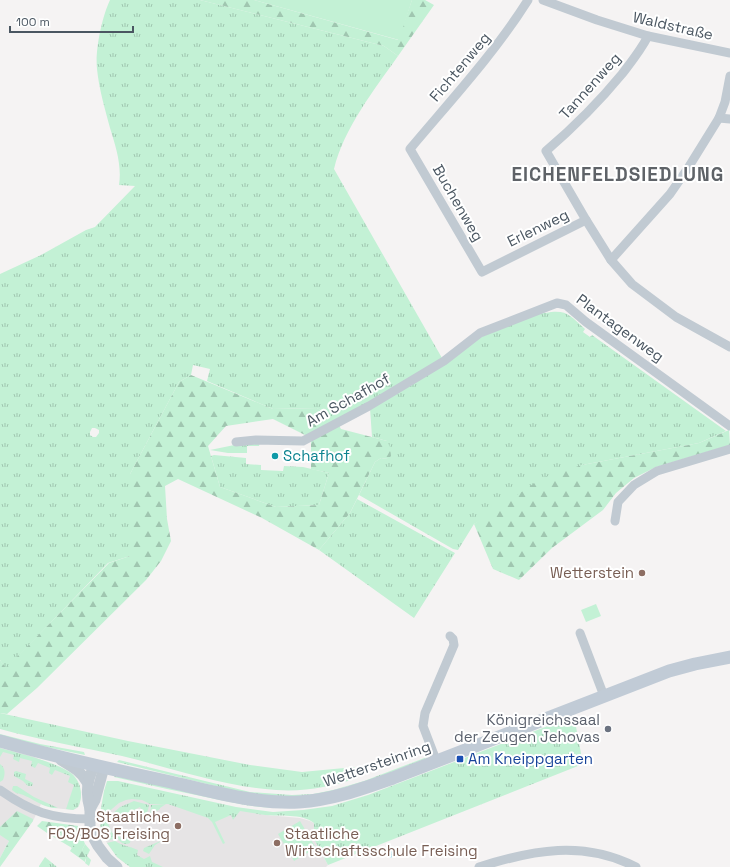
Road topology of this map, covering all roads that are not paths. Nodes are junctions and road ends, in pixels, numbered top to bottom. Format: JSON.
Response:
{"nodes":[{"id":1,"x":528,"y":0,"type":"edge"},
{"id":2,"x":543,"y":0,"type":"edge"},
{"id":3,"x":648,"y":36,"type":"junction"},
{"id":4,"x":730,"y":54,"type":"edge"},
{"id":5,"x":730,"y":76,"type":"edge"},
{"id":6,"x":719,"y":118,"type":"junction"},
{"id":7,"x":730,"y":119,"type":"edge"},
{"id":8,"x":410,"y":149,"type":"joint"},
{"id":9,"x":586,"y":220,"type":"junction"},
{"id":10,"x":612,"y":260,"type":"junction"},
{"id":11,"x":482,"y":272,"type":"joint"},
{"id":12,"x":730,"y":347,"type":"edge"},
{"id":13,"x":444,"y":361,"type":"joint"},
{"id":14,"x":730,"y":426,"type":"edge"},
{"id":15,"x":236,"y":442,"type":"dead end"},
{"id":16,"x":730,"y":449,"type":"edge"},
{"id":17,"x":615,"y":521,"type":"dead end"},
{"id":18,"x":580,"y":633,"type":"dead end"},
{"id":19,"x":450,"y":636,"type":"dead end"},
{"id":20,"x":730,"y":657,"type":"edge"},
{"id":21,"x":604,"y":696,"type":"junction"},
{"id":22,"x":0,"y":741,"type":"edge"},
{"id":23,"x":48,"y":753,"type":"junction"},
{"id":24,"x":436,"y":760,"type":"junction"},
{"id":25,"x":100,"y":766,"type":"junction"},
{"id":26,"x":87,"y":782,"type":"junction"},
{"id":27,"x":0,"y":790,"type":"edge"},
{"id":28,"x":90,"y":814,"type":"junction"},
{"id":29,"x":117,"y":867,"type":"edge"},
{"id":30,"x":478,"y":867,"type":"edge"},
{"id":31,"x":636,"y":867,"type":"edge"}],
"edges":[{"from":1,"to":8,"type":"street","name":"Fichtenweg"},
{"from":2,"to":3,"type":"street","name":"Waldstraße"},
{"from":3,"to":4,"type":"street","name":"Waldstraße"},
{"from":3,"to":9,"type":"street","name":"Tannenweg"},
{"from":5,"to":6,"type":"street"},
{"from":6,"to":7,"type":"street"},
{"from":6,"to":10,"type":"street"},
{"from":8,"to":11,"type":"street","name":"Buchenweg"},
{"from":9,"to":10,"type":"street"},
{"from":9,"to":11,"type":"street","name":"Erlenweg"},
{"from":10,"to":12,"type":"street"},
{"from":13,"to":14,"type":"street","name":"Plantagenweg"},
{"from":13,"to":15,"type":"street","name":"Am Schafhof"},
{"from":16,"to":17,"type":"street"},
{"from":18,"to":21,"type":"street"},
{"from":19,"to":24,"type":"street"},
{"from":20,"to":21,"type":"main road","name":"Wettersteinring"},
{"from":21,"to":24,"type":"main road","name":"Wettersteinring"},
{"from":22,"to":23,"type":"main road","name":"Wettersteinring"},
{"from":23,"to":25,"type":"main road","name":"Wettersteinring"},
{"from":23,"to":26,"type":"street"},
{"from":24,"to":25,"type":"main road","name":"Wettersteinring"},
{"from":25,"to":26,"type":"street"},
{"from":25,"to":28,"type":"street"},
{"from":26,"to":28,"type":"street"},
{"from":27,"to":28,"type":"street"},
{"from":28,"to":29,"type":"street"},
{"from":30,"to":31,"type":"street"}]}
